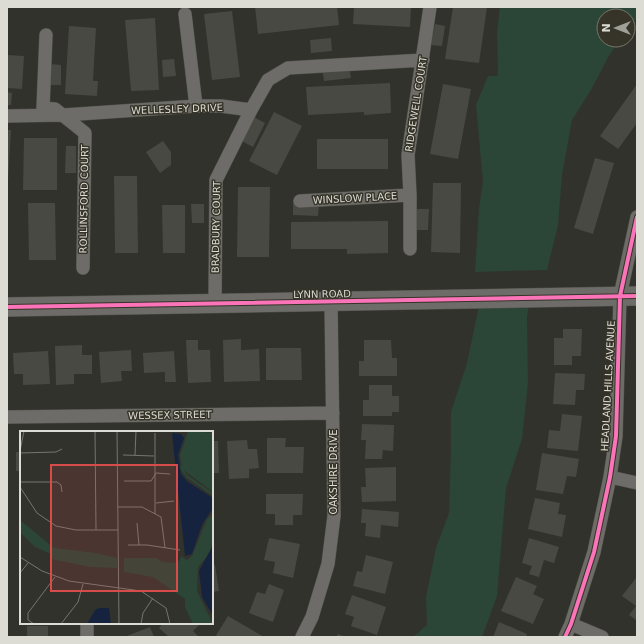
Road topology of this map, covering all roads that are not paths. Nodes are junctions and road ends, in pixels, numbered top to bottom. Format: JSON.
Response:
{"nodes":[{"id":1,"x":430,"y":7,"type":"edge"},
{"id":2,"x":185,"y":14,"type":"dead end"},
{"id":3,"x":46,"y":35,"type":"dead end"},
{"id":4,"x":423,"y":60,"type":"junction"},
{"id":5,"x":196,"y":106,"type":"junction"},
{"id":6,"x":251,"y":110,"type":"junction"},
{"id":7,"x":64,"y":115,"type":"junction"},
{"id":8,"x":7,"y":116,"type":"edge"},
{"id":9,"x":410,"y":195,"type":"junction"},
{"id":10,"x":300,"y":201,"type":"dead end"},
{"id":11,"x":637,"y":217,"type":"edge"},
{"id":12,"x":410,"y":249,"type":"dead end"},
{"id":13,"x":84,"y":268,"type":"dead end"},
{"id":14,"x":628,"y":296,"type":"edge"},
{"id":15,"x":331,"y":302,"type":"junction"},
{"id":16,"x":215,"y":304,"type":"junction"},
{"id":17,"x":7,"y":307,"type":"edge"},
{"id":18,"x":332,"y":413,"type":"junction"},
{"id":19,"x":7,"y":418,"type":"edge"},
{"id":20,"x":610,"y":477,"type":"junction"},
{"id":21,"x":637,"y":483,"type":"edge"},
{"id":22,"x":87,"y":624,"type":"edge"},
{"id":23,"x":571,"y":624,"type":"junction"},
{"id":24,"x":87,"y":637,"type":"edge"},
{"id":25,"x":302,"y":637,"type":"edge"},
{"id":26,"x":565,"y":637,"type":"edge"},
{"id":27,"x":602,"y":637,"type":"edge"}],
"edges":[{"from":1,"to":4,"type":"street","name":"RIDGEWELL COURT"},
{"from":2,"to":5,"type":"street"},
{"from":3,"to":7,"type":"street"},
{"from":4,"to":6,"type":"street"},
{"from":4,"to":9,"type":"street","name":"RIDGEWELL COURT"},
{"from":5,"to":6,"type":"street","name":"WELLESLEY DRIVE"},
{"from":5,"to":7,"type":"street","name":"WELLESLEY DRIVE"},
{"from":6,"to":16,"type":"street","name":"BRADBURY COURT"},
{"from":7,"to":8,"type":"street","name":"WELLESLEY DRIVE"},
{"from":7,"to":13,"type":"street","name":"ROLLINSFORD COURT"},
{"from":9,"to":10,"type":"street","name":"WINSLOW PLACE"},
{"from":9,"to":12,"type":"street","name":"RIDGEWELL COURT"},
{"from":11,"to":14,"type":"street","name":"HEADLAND HILLS AVENUE"},
{"from":14,"to":15,"type":"street","name":"LYNN ROAD"},
{"from":14,"to":20,"type":"street","name":"HEADLAND HILLS AVENUE"},
{"from":15,"to":16,"type":"street","name":"LYNN ROAD"},
{"from":15,"to":18,"type":"street","name":"OAKSHIRE DRIVE"},
{"from":16,"to":17,"type":"street","name":"LYNN ROAD"},
{"from":18,"to":19,"type":"street","name":"WESSEX STREET"},
{"from":18,"to":25,"type":"street","name":"OAKSHIRE DRIVE"},
{"from":20,"to":21,"type":"street"},
{"from":20,"to":23,"type":"street","name":"HEADLAND HILLS AVENUE"},
{"from":22,"to":24,"type":"street"},
{"from":23,"to":26,"type":"street","name":"HEADLAND HILLS AVENUE"},
{"from":23,"to":27,"type":"street"}]}
